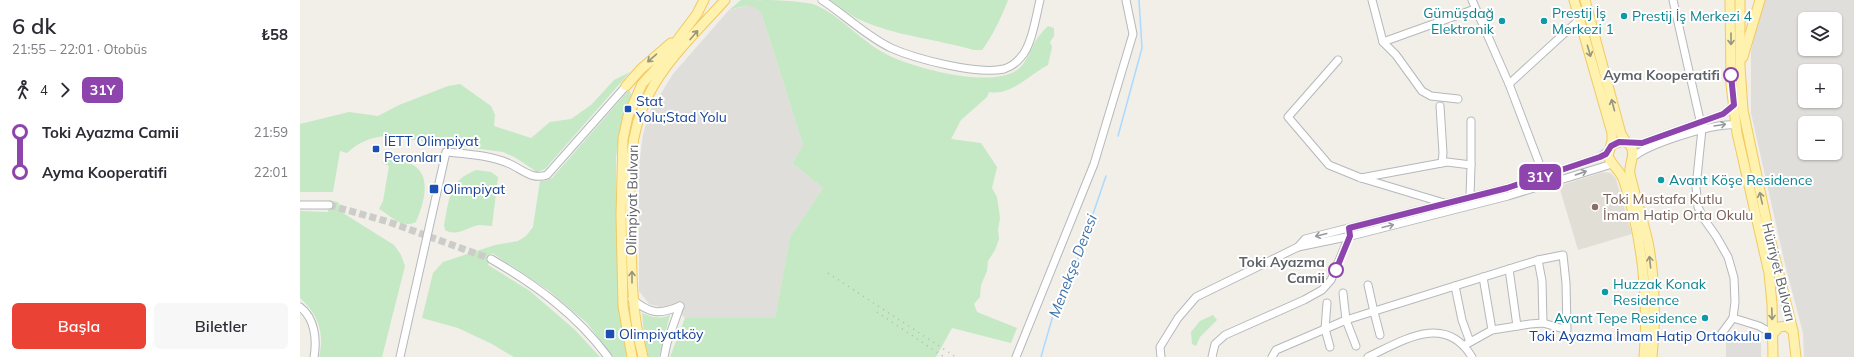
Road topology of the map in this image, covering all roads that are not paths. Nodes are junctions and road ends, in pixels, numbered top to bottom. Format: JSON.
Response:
{"nodes":[{"id":1,"x":704,"y":0,"type":"edge"},
{"id":2,"x":725,"y":0,"type":"edge"},
{"id":3,"x":822,"y":0,"type":"edge"},
{"id":4,"x":1040,"y":0,"type":"edge"},
{"id":5,"x":1126,"y":0,"type":"edge"},
{"id":6,"x":1372,"y":0,"type":"edge"},
{"id":7,"x":1472,"y":0,"type":"edge"},
{"id":8,"x":1574,"y":0,"type":"edge"},
{"id":9,"x":1584,"y":0,"type":"edge"},
{"id":10,"x":1673,"y":0,"type":"edge"},
{"id":11,"x":1730,"y":0,"type":"edge"},
{"id":12,"x":1740,"y":0,"type":"edge"},
{"id":13,"x":1760,"y":0,"type":"edge"},
{"id":14,"x":1476,"y":9,"type":"junction"},
{"id":15,"x":1580,"y":19,"type":"junction"},
{"id":16,"x":681,"y":34,"type":"junction"},
{"id":17,"x":1383,"y":42,"type":"junction"},
{"id":18,"x":1338,"y":60,"type":"dead end"},
{"id":19,"x":669,"y":65,"type":"junction"},
{"id":20,"x":1740,"y":66,"type":"junction"},
{"id":21,"x":654,"y":71,"type":"junction"},
{"id":22,"x":1509,"y":84,"type":"junction"},
{"id":23,"x":626,"y":86,"type":"junction"},
{"id":24,"x":639,"y":92,"type":"junction"},
{"id":25,"x":1458,"y":99,"type":"dead end"},
{"id":26,"x":1734,"y":105,"type":"junction"},
{"id":27,"x":1440,"y":106,"type":"dead end"},
{"id":28,"x":1471,"y":121,"type":"dead end"},
{"id":29,"x":1702,"y":125,"type":"junction"},
{"id":30,"x":1736,"y":125,"type":"junction"},
{"id":31,"x":1627,"y":143,"type":"junction"},
{"id":32,"x":1610,"y":148,"type":"junction"},
{"id":33,"x":1631,"y":160,"type":"junction"},
{"id":34,"x":1442,"y":163,"type":"junction"},
{"id":35,"x":1471,"y":165,"type":"junction"},
{"id":36,"x":1614,"y":165,"type":"junction"},
{"id":37,"x":1544,"y":176,"type":"junction"},
{"id":38,"x":1361,"y":178,"type":"junction"},
{"id":39,"x":1470,"y":197,"type":"junction"},
{"id":40,"x":1445,"y":203,"type":"junction"},
{"id":41,"x":300,"y":204,"type":"edge"},
{"id":42,"x":329,"y":205,"type":"tunnel mouth"},
{"id":43,"x":1448,"y":211,"type":"junction"},
{"id":44,"x":1349,"y":228,"type":"junction"},
{"id":45,"x":1350,"y":236,"type":"junction"},
{"id":46,"x":1298,"y":247,"type":"junction"},
{"id":47,"x":491,"y":259,"type":"tunnel mouth"},
{"id":48,"x":1538,"y":260,"type":"junction"},
{"id":49,"x":1509,"y":269,"type":"junction"},
{"id":50,"x":1483,"y":277,"type":"junction"},
{"id":51,"x":1368,"y":285,"type":"dead end"},
{"id":52,"x":1455,"y":286,"type":"junction"},
{"id":53,"x":1343,"y":294,"type":"dead end"},
{"id":54,"x":632,"y":299,"type":"junction"},
{"id":55,"x":1327,"y":303,"type":"dead end"},
{"id":56,"x":300,"y":307,"type":"edge"},
{"id":57,"x":1374,"y":312,"type":"junction"},
{"id":58,"x":1733,"y":318,"type":"junction"},
{"id":59,"x":1346,"y":320,"type":"junction"},
{"id":60,"x":1543,"y":323,"type":"junction"},
{"id":61,"x":1517,"y":326,"type":"junction"},
{"id":62,"x":1325,"y":329,"type":"junction"},
{"id":63,"x":1492,"y":330,"type":"junction"},
{"id":64,"x":1793,"y":331,"type":"junction"},
{"id":65,"x":1773,"y":334,"type":"junction"},
{"id":66,"x":1380,"y":335,"type":"dead end"},
{"id":67,"x":1719,"y":337,"type":"dead end"},
{"id":68,"x":1467,"y":343,"type":"junction"},
{"id":69,"x":1356,"y":346,"type":"dead end"},
{"id":70,"x":1330,"y":347,"type":"dead end"},
{"id":71,"x":314,"y":357,"type":"edge"},
{"id":72,"x":400,"y":357,"type":"edge"},
{"id":73,"x":608,"y":357,"type":"edge"},
{"id":74,"x":632,"y":357,"type":"edge"},
{"id":75,"x":643,"y":357,"type":"edge"},
{"id":76,"x":664,"y":357,"type":"edge"},
{"id":77,"x":1016,"y":357,"type":"edge"},
{"id":78,"x":1161,"y":357,"type":"edge"},
{"id":79,"x":1212,"y":357,"type":"edge"},
{"id":80,"x":1272,"y":357,"type":"edge"},
{"id":81,"x":1368,"y":357,"type":"edge"},
{"id":82,"x":1472,"y":357,"type":"edge"},
{"id":83,"x":1644,"y":357,"type":"edge"},
{"id":84,"x":1652,"y":357,"type":"edge"},
{"id":85,"x":1773,"y":357,"type":"edge"},
{"id":86,"x":1796,"y":357,"type":"edge"}],
"edges":[{"from":1,"to":16,"type":"main road","name":"Olimpiyat Bulvarı"},
{"from":19,"to":2,"type":"main road","name":"Olimpiyat Bulvarı","one_way":true},
{"from":3,"to":4,"type":"street"},
{"from":5,"to":77,"type":"street"},
{"from":6,"to":17,"type":"street"},
{"from":7,"to":14,"type":"street"},
{"from":8,"to":15,"type":"main road"},
{"from":31,"to":9,"type":"main road","one_way":true},
{"from":10,"to":29,"type":"street"},
{"from":11,"to":26,"type":"main road","name":"Hürriyet Bulvarı","one_way":true},
{"from":12,"to":20,"type":"main road","name":"Hürriyet Bulvarı"},
{"from":13,"to":20,"type":"main road"},
{"from":14,"to":17,"type":"street"},
{"from":14,"to":22,"type":"street"},
{"from":15,"to":22,"type":"street"},
{"from":15,"to":32,"type":"main road","one_way":true},
{"from":16,"to":21,"type":"main road","name":"Olimpiyat Bulvarı"},
{"from":16,"to":23,"type":"main road","one_way":true},
{"from":17,"to":25,"type":"street"},
{"from":18,"to":38,"type":"street"},
{"from":19,"to":21,"type":"main road"},
{"from":54,"to":19,"type":"main road","name":"Olimpiyat Bulvarı","one_way":true},
{"from":64,"to":20,"type":"main road","name":"Hürriyet Bulvarı","one_way":true},
{"from":21,"to":23,"type":"main road"},
{"from":21,"to":24,"type":"main road","name":"Olimpiyat Bulvarı"},
{"from":22,"to":37,"type":"street"},
{"from":23,"to":24,"type":"main road"},
{"from":23,"to":72,"type":"street"},
{"from":24,"to":74,"type":"main road","name":"Olimpiyat Bulvarı"},
{"from":26,"to":29,"type":"street"},
{"from":26,"to":30,"type":"main road","name":"Hürriyet Bulvarı"},
{"from":27,"to":34,"type":"street"},
{"from":28,"to":35,"type":"street"},
{"from":29,"to":30,"type":"street","one_way":true},
{"from":29,"to":31,"type":"street"},
{"from":29,"to":33,"type":"street"},
{"from":29,"to":58,"type":"street"},
{"from":30,"to":65,"type":"main road","name":"Hürriyet Bulvarı","one_way":true},
{"from":31,"to":32,"type":"main road"},
{"from":31,"to":33,"type":"main road"},
{"from":32,"to":36,"type":"main road"},
{"from":32,"to":37,"type":"street"},
{"from":33,"to":36,"type":"main road"},
{"from":84,"to":33,"type":"main road","one_way":true},
{"from":34,"to":35,"type":"street"},
{"from":34,"to":38,"type":"street"},
{"from":35,"to":39,"type":"street"},
{"from":43,"to":36,"type":"street","one_way":true},
{"from":36,"to":83,"type":"main road"},
{"from":37,"to":39,"type":"street"},
{"from":38,"to":40,"type":"street"},
{"from":39,"to":40,"type":"street"},
{"from":40,"to":43,"type":"street"},
{"from":40,"to":44,"type":"street"},
{"from":41,"to":42,"type":"street"},
{"from":45,"to":43,"type":"street","one_way":true},
{"from":44,"to":45,"type":"street"},
{"from":44,"to":46,"type":"street","one_way":true},
{"from":45,"to":46,"type":"street"},
{"from":45,"to":79,"type":"street"},
{"from":46,"to":78,"type":"street"},
{"from":47,"to":73,"type":"street"},
{"from":48,"to":49,"type":"street"},
{"from":48,"to":60,"type":"street"},
{"from":48,"to":60,"type":"street"},
{"from":49,"to":50,"type":"street"},
{"from":49,"to":61,"type":"street"},
{"from":50,"to":52,"type":"street"},
{"from":50,"to":63,"type":"street"},
{"from":51,"to":57,"type":"street"},
{"from":52,"to":57,"type":"street"},
{"from":52,"to":68,"type":"street"},
{"from":53,"to":59,"type":"street"},
{"from":54,"to":75,"type":"main road","name":"Olimpiyat Bulvarı"},
{"from":54,"to":76,"type":"street"},
{"from":55,"to":62,"type":"street"},
{"from":56,"to":71,"type":"street"},
{"from":57,"to":59,"type":"street"},
{"from":57,"to":66,"type":"street"},
{"from":58,"to":65,"type":"street"},
{"from":58,"to":67,"type":"street"},
{"from":59,"to":62,"type":"street"},
{"from":59,"to":69,"type":"street"},
{"from":60,"to":61,"type":"street"},
{"from":61,"to":63,"type":"street"},
{"from":62,"to":70,"type":"street"},
{"from":62,"to":80,"type":"street"},
{"from":63,"to":68,"type":"street"},
{"from":64,"to":65,"type":"main road","name":"Hürriyet Bulvarı"},
{"from":64,"to":86,"type":"main road","name":"Hürriyet Bulvarı"},
{"from":65,"to":85,"type":"main road","name":"Hürriyet Bulvarı"},
{"from":68,"to":81,"type":"street"},
{"from":68,"to":82,"type":"street"}]}
